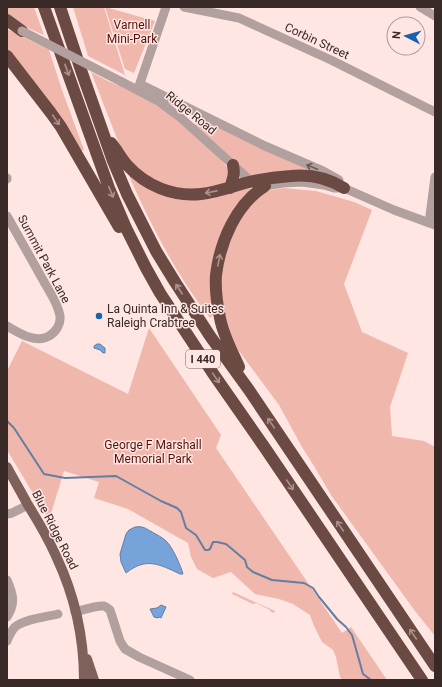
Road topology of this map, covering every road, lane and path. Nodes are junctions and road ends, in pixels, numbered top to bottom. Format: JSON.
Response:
{"nodes":[{"id":1,"x":44,"y":7,"type":"edge"},
{"id":2,"x":166,"y":7,"type":"edge"},
{"id":3,"x":184,"y":7,"type":"edge"},
{"id":4,"x":420,"y":7,"type":"edge"},
{"id":5,"x":61,"y":9,"type":"edge"},
{"id":6,"x":435,"y":16,"type":"edge"},
{"id":7,"x":7,"y":20,"type":"edge"},
{"id":8,"x":7,"y":24,"type":"edge"},
{"id":9,"x":22,"y":31,"type":"junction"},
{"id":10,"x":7,"y":56,"type":"edge"},
{"id":11,"x":139,"y":87,"type":"junction"},
{"id":12,"x":196,"y":112,"type":"junction"},
{"id":13,"x":435,"y":112,"type":"edge"},
{"id":14,"x":188,"y":124,"type":"junction"},
{"id":15,"x":102,"y":129,"type":"junction"},
{"id":16,"x":233,"y":165,"type":"junction"},
{"id":17,"x":435,"y":177,"type":"edge"},
{"id":18,"x":251,"y":182,"type":"junction"},
{"id":19,"x":265,"y":186,"type":"junction"},
{"id":20,"x":230,"y":188,"type":"junction"},
{"id":21,"x":344,"y":188,"type":"junction"},
{"id":22,"x":7,"y":216,"type":"edge"},
{"id":23,"x":432,"y":224,"type":"edge"},
{"id":24,"x":146,"y":268,"type":"junction"},
{"id":25,"x":7,"y":326,"type":"edge"},
{"id":26,"x":249,"y":390,"type":"junction"},
{"id":27,"x":7,"y":467,"type":"edge"},
{"id":28,"x":28,"y":505,"type":"junction"},
{"id":29,"x":7,"y":514,"type":"edge"},
{"id":30,"x":7,"y":580,"type":"edge"},
{"id":31,"x":75,"y":612,"type":"junction"},
{"id":32,"x":58,"y":614,"type":"dead end"},
{"id":33,"x":7,"y":618,"type":"edge"},
{"id":34,"x":16,"y":627,"type":"junction"},
{"id":35,"x":7,"y":641,"type":"edge"},
{"id":36,"x":83,"y":654,"type":"junction"},
{"id":37,"x":435,"y":666,"type":"edge"},
{"id":38,"x":84,"y":680,"type":"edge"},
{"id":39,"x":94,"y":680,"type":"edge"},
{"id":40,"x":190,"y":680,"type":"edge"},
{"id":41,"x":422,"y":680,"type":"edge"}],
"edges":[{"from":1,"to":24,"type":"highway","number":"I 440","one_way":true},
{"from":2,"to":11,"type":"street"},
{"from":3,"to":13,"type":"street","name":"Corbin Street"},
{"from":4,"to":6,"type":"street"},
{"from":5,"to":15,"type":"highway","number":"I 440"},
{"from":7,"to":9,"type":"highway"},
{"from":8,"to":9,"type":"highway"},
{"from":9,"to":11,"type":"street","name":"Ridge Road","bridge":true},
{"from":10,"to":24,"type":"highway","one_way":true},
{"from":11,"to":12,"type":"street","name":"Ridge Road"},
{"from":11,"to":14,"type":"street","name":"Ridge Road"},
{"from":12,"to":14,"type":"street"},
{"from":21,"to":12,"type":"street","name":"Ridge Road","one_way":true},
{"from":14,"to":16,"type":"street","name":"Ridge Road"},
{"from":20,"to":15,"type":"highway","one_way":true},
{"from":26,"to":15,"type":"highway","number":"I 440","one_way":true},
{"from":16,"to":18,"type":"street","name":"Ridge Road"},
{"from":16,"to":20,"type":"highway"},
{"from":17,"to":23,"type":"street"},
{"from":18,"to":19,"type":"street","name":"Ridge Road"},
{"from":18,"to":20,"type":"highway"},
{"from":18,"to":21,"type":"highway"},
{"from":19,"to":21,"type":"street","name":"Ridge Road"},
{"from":26,"to":19,"type":"highway","one_way":true},
{"from":21,"to":23,"type":"street","name":"Ridge Road"},
{"from":22,"to":25,"type":"street","name":"Summit Park Lane"},
{"from":24,"to":41,"type":"highway","number":"I 440","one_way":true},
{"from":37,"to":26,"type":"highway","number":"I 440","one_way":true},
{"from":27,"to":28,"type":"main road","name":"Blue Ridge Road"},
{"from":28,"to":29,"type":"street"},
{"from":28,"to":31,"type":"main road","name":"Blue Ridge Road"},
{"from":30,"to":33,"type":"street"},
{"from":31,"to":36,"type":"main road","name":"Blue Ridge Road"},
{"from":31,"to":40,"type":"street"},
{"from":32,"to":34,"type":"street"},
{"from":33,"to":34,"type":"street"},
{"from":34,"to":35,"type":"street"},
{"from":36,"to":38,"type":"main road","name":"Blue Ridge Road"},
{"from":36,"to":39,"type":"main road","name":"Blue Ridge Road"}]}
